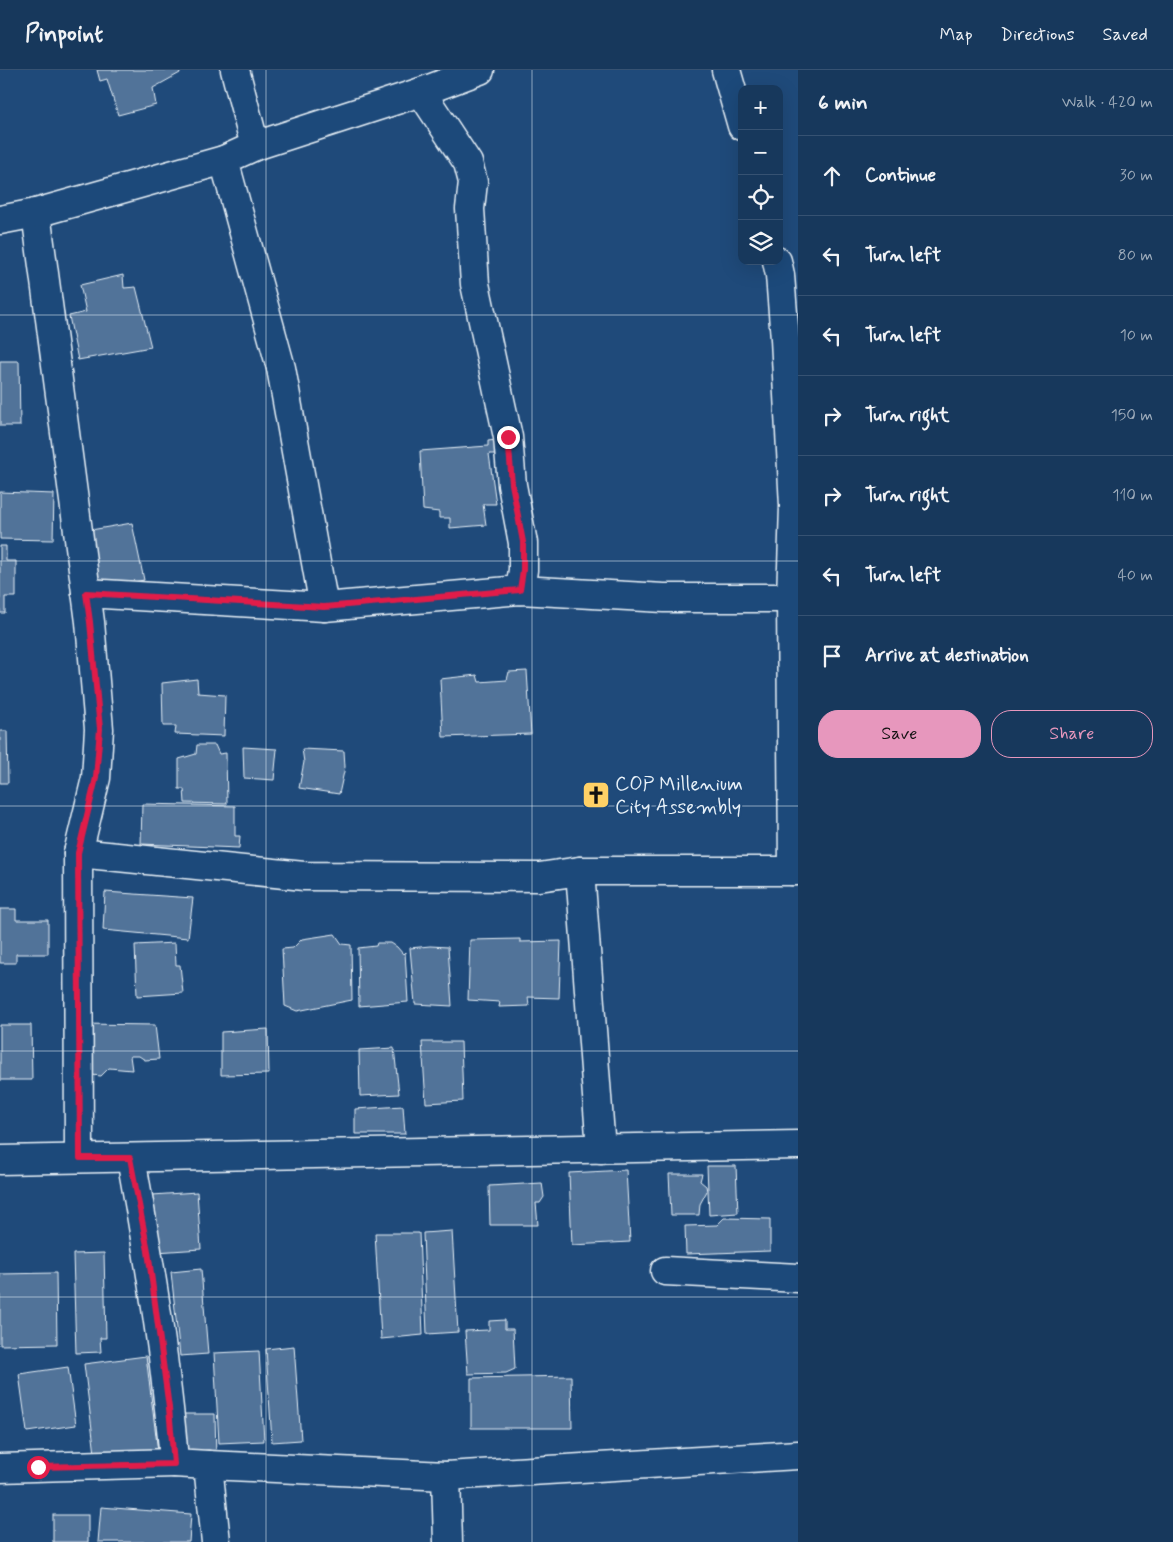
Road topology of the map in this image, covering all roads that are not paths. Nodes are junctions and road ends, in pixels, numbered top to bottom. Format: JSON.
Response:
{"nodes":[{"id":1,"x":235,"y":70,"type":"edge"},
{"id":2,"x":480,"y":70,"type":"edge"},
{"id":3,"x":726,"y":70,"type":"edge"},
{"id":4,"x":421,"y":92,"type":"junction"},
{"id":5,"x":738,"y":112,"type":"edge"},
{"id":6,"x":255,"y":146,"type":"junction"},
{"id":7,"x":224,"y":160,"type":"junction"},
{"id":8,"x":36,"y":213,"type":"junction"},
{"id":9,"x":0,"y":220,"type":"edge"},
{"id":10,"x":785,"y":269,"type":"edge"},
{"id":11,"x":520,"y":590,"type":"junction"},
{"id":12,"x":86,"y":593,"type":"junction"},
{"id":13,"x":791,"y":598,"type":"junction"},
{"id":14,"x":324,"y":607,"type":"junction"},
{"id":15,"x":78,"y":853,"type":"junction"},
{"id":16,"x":580,"y":870,"type":"junction"},
{"id":17,"x":795,"y":871,"type":"edge"},
{"id":18,"x":798,"y":1145,"type":"edge"},
{"id":19,"x":601,"y":1149,"type":"junction"},
{"id":20,"x":80,"y":1158,"type":"junction"},
{"id":21,"x":130,"y":1158,"type":"junction"},
{"id":22,"x":0,"y":1160,"type":"edge"},
{"id":23,"x":665,"y":1271,"type":"dead end"},
{"id":24,"x":798,"y":1278,"type":"edge"},
{"id":25,"x":798,"y":1455,"type":"edge"},
{"id":26,"x":174,"y":1464,"type":"junction"},
{"id":27,"x":208,"y":1465,"type":"junction"},
{"id":28,"x":0,"y":1468,"type":"edge"},
{"id":29,"x":446,"y":1476,"type":"junction"},
{"id":30,"x":216,"y":1542,"type":"edge"},
{"id":31,"x":448,"y":1542,"type":"edge"}],
"edges":[{"from":1,"to":6,"type":"street"},
{"from":2,"to":4,"type":"street"},
{"from":3,"to":5,"type":"street"},
{"from":4,"to":6,"type":"street"},
{"from":4,"to":11,"type":"street"},
{"from":6,"to":7,"type":"street"},
{"from":7,"to":8,"type":"street"},
{"from":7,"to":14,"type":"street"},
{"from":8,"to":9,"type":"street"},
{"from":8,"to":12,"type":"street"},
{"from":10,"to":13,"type":"street"},
{"from":11,"to":13,"type":"street"},
{"from":11,"to":14,"type":"street"},
{"from":12,"to":14,"type":"street"},
{"from":12,"to":15,"type":"street"},
{"from":13,"to":17,"type":"street"},
{"from":15,"to":16,"type":"street"},
{"from":15,"to":20,"type":"street"},
{"from":16,"to":17,"type":"street"},
{"from":16,"to":19,"type":"street"},
{"from":18,"to":19,"type":"street"},
{"from":19,"to":21,"type":"street"},
{"from":20,"to":21,"type":"street"},
{"from":20,"to":22,"type":"street"},
{"from":21,"to":26,"type":"street"},
{"from":23,"to":24,"type":"street"},
{"from":25,"to":29,"type":"street"},
{"from":26,"to":27,"type":"street"},
{"from":26,"to":28,"type":"street"},
{"from":27,"to":29,"type":"street"},
{"from":27,"to":30,"type":"street"},
{"from":29,"to":31,"type":"street"}]}
